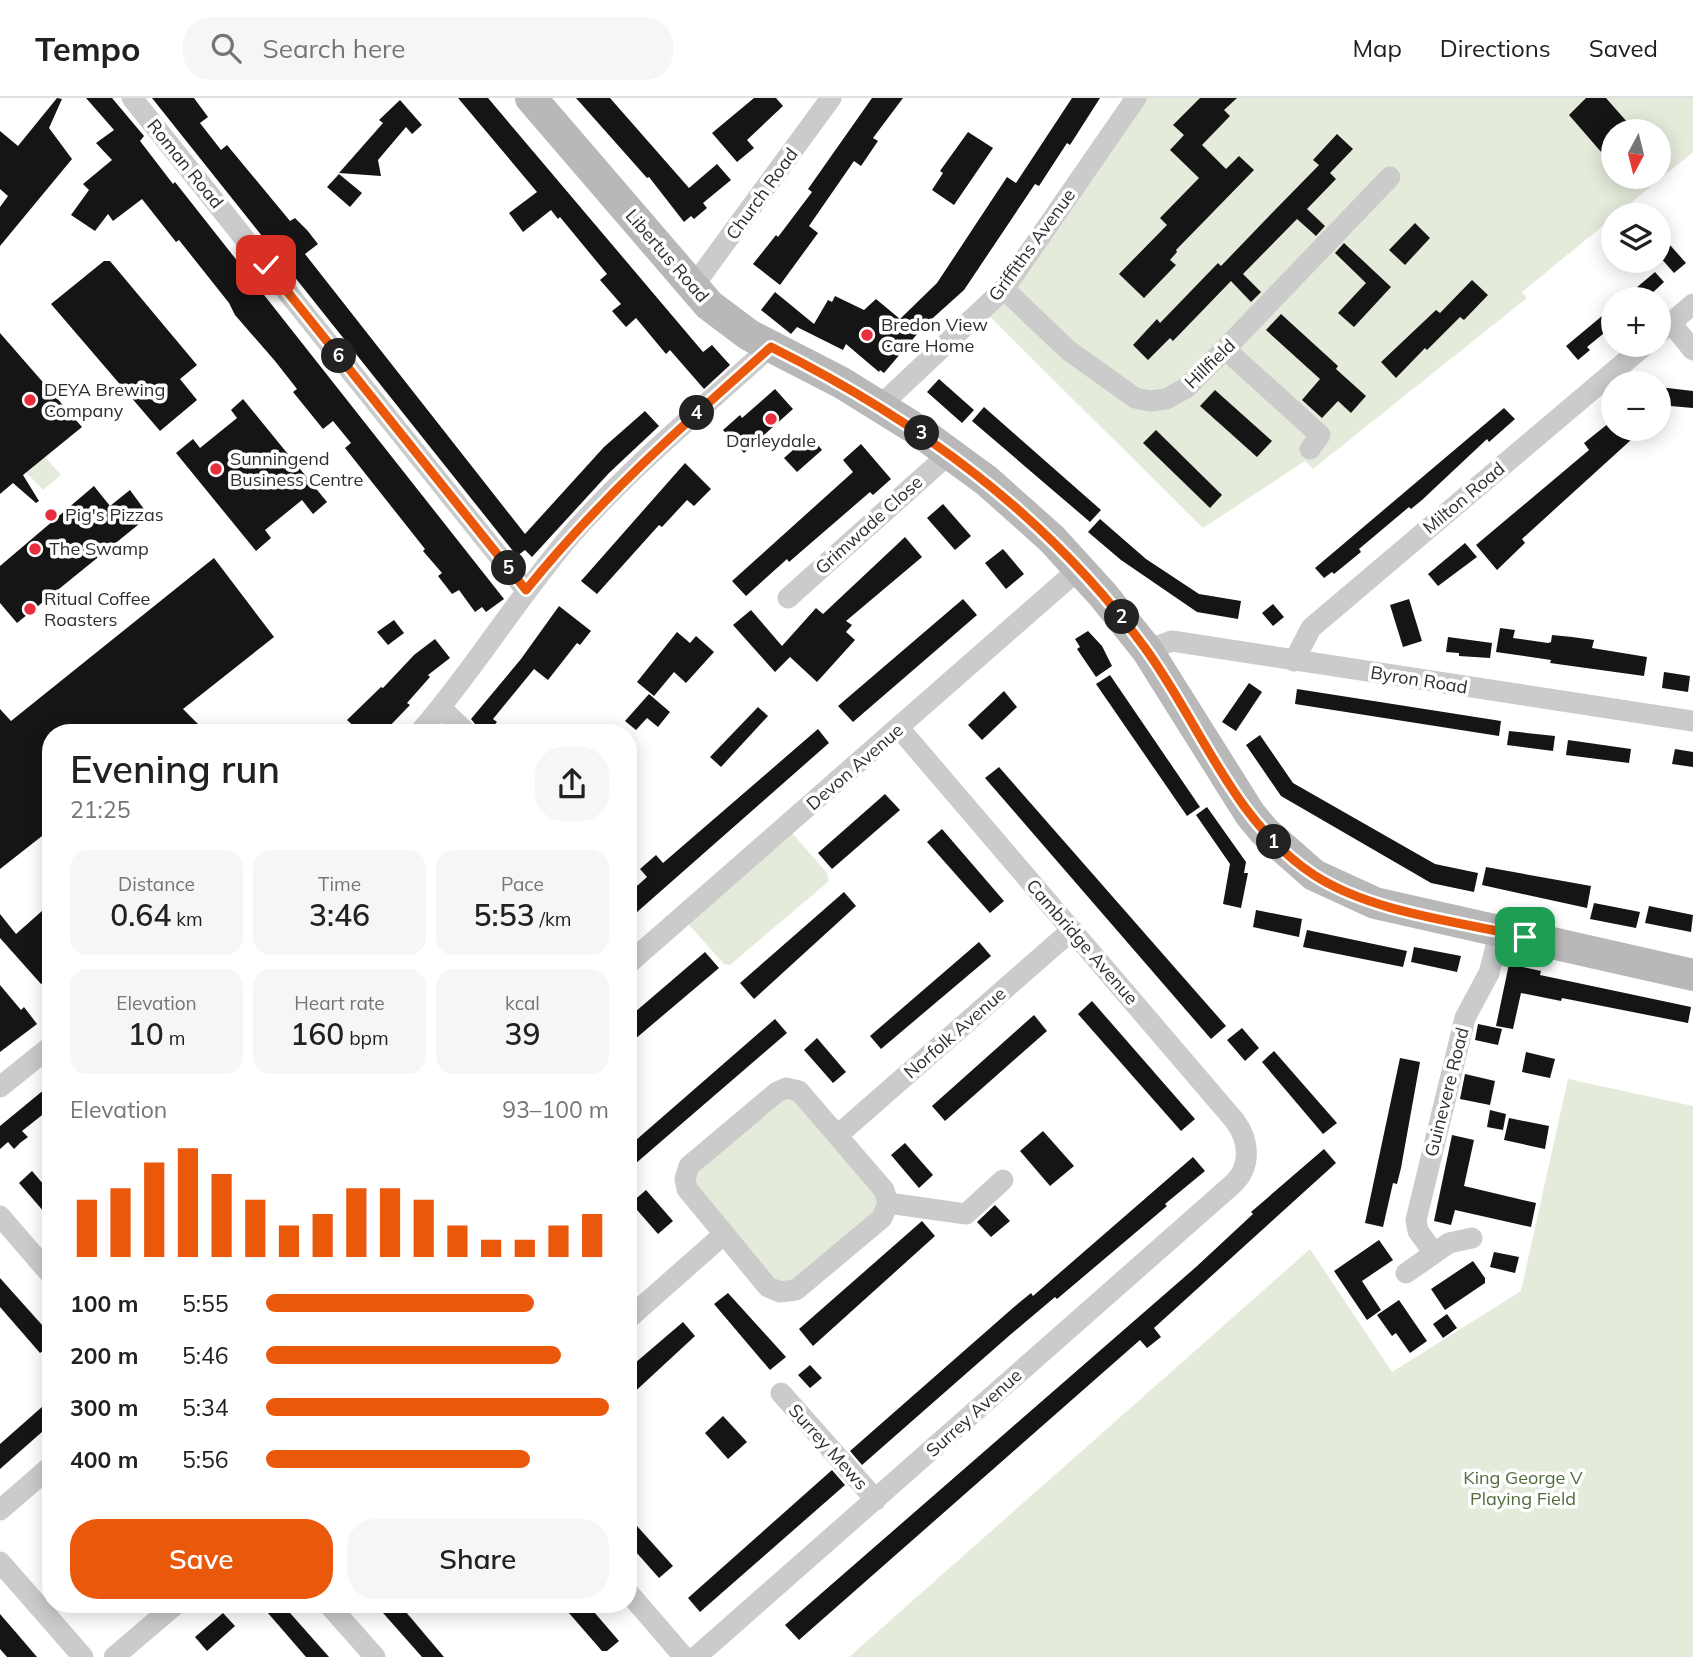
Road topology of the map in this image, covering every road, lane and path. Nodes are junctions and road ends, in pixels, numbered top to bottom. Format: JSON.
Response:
{"nodes":[{"id":1,"x":132,"y":98,"type":"edge"},
{"id":2,"x":531,"y":98,"type":"edge"},
{"id":3,"x":831,"y":98,"type":"edge"},
{"id":4,"x":1136,"y":98,"type":"edge"},
{"id":5,"x":1390,"y":177,"type":"dead end"},
{"id":6,"x":692,"y":288,"type":"junction"},
{"id":7,"x":1004,"y":289,"type":"junction"},
{"id":8,"x":1693,"y":304,"type":"edge"},
{"id":9,"x":1671,"y":323,"type":"edge"},
{"id":10,"x":1671,"y":332,"type":"edge"},
{"id":11,"x":771,"y":347,"type":"junction"},
{"id":12,"x":1226,"y":349,"type":"junction"},
{"id":13,"x":1693,"y":349,"type":"edge"},
{"id":14,"x":1631,"y":357,"type":"edge"},
{"id":15,"x":880,"y":406,"type":"junction"},
{"id":16,"x":1310,"y":449,"type":"dead end"},
{"id":17,"x":950,"y":453,"type":"junction"},
{"id":18,"x":1080,"y":568,"type":"junction"},
{"id":19,"x":526,"y":590,"type":"junction"},
{"id":20,"x":788,"y":598,"type":"dead end"},
{"id":21,"x":1147,"y":650,"type":"junction"},
{"id":22,"x":1294,"y":661,"type":"junction"},
{"id":23,"x":441,"y":708,"type":"junction"},
{"id":24,"x":1693,"y":722,"type":"edge"},
{"id":25,"x":427,"y":724,"type":"edge"},
{"id":26,"x":458,"y":724,"type":"edge"},
{"id":27,"x":899,"y":729,"type":"junction"},
{"id":28,"x":1072,"y":930,"type":"junction"},
{"id":29,"x":1500,"y":931,"type":"junction"},
{"id":30,"x":637,"y":956,"type":"edge"},
{"id":31,"x":1693,"y":975,"type":"edge"},
{"id":32,"x":42,"y":1053,"type":"edge"},
{"id":33,"x":0,"y":1087,"type":"edge"},
{"id":34,"x":838,"y":1135,"type":"junction"},
{"id":35,"x":1245,"y":1163,"type":"joint"},
{"id":36,"x":1003,"y":1181,"type":"dead end"},
{"id":37,"x":888,"y":1203,"type":"junction"},
{"id":38,"x":0,"y":1216,"type":"edge"},
{"id":39,"x":723,"y":1234,"type":"junction"},
{"id":40,"x":1472,"y":1238,"type":"dead end"},
{"id":41,"x":1434,"y":1253,"type":"junction"},
{"id":42,"x":42,"y":1265,"type":"edge"},
{"id":43,"x":1406,"y":1273,"type":"dead end"},
{"id":44,"x":637,"y":1311,"type":"edge"},
{"id":45,"x":780,"y":1393,"type":"dead end"},
{"id":46,"x":42,"y":1474,"type":"edge"},
{"id":47,"x":876,"y":1500,"type":"junction"},
{"id":48,"x":0,"y":1510,"type":"edge"},
{"id":49,"x":0,"y":1562,"type":"edge"},
{"id":50,"x":637,"y":1602,"type":"edge"},
{"id":51,"x":42,"y":1610,"type":"edge"},
{"id":52,"x":45,"y":1613,"type":"edge"},
{"id":53,"x":166,"y":1613,"type":"edge"},
{"id":54,"x":336,"y":1613,"type":"edge"},
{"id":55,"x":83,"y":1657,"type":"edge"},
{"id":56,"x":114,"y":1657,"type":"edge"},
{"id":57,"x":375,"y":1657,"type":"edge"},
{"id":58,"x":684,"y":1657,"type":"edge"},
{"id":59,"x":696,"y":1657,"type":"edge"}],
"edges":[{"from":1,"to":19,"type":"street","name":"Roman Road"},
{"from":2,"to":6,"type":"street","name":"Libertus Road"},
{"from":3,"to":6,"type":"street","name":"Church Road"},
{"from":4,"to":7,"type":"street","name":"Griffiths Avenue"},
{"from":5,"to":12,"type":"street","name":"Hillfield"},
{"from":6,"to":11,"type":"street","name":"Libertus Road"},
{"from":7,"to":12,"type":"street","name":"Hillfield"},
{"from":7,"to":15,"type":"street","name":"Griffiths Avenue"},
{"from":8,"to":9,"type":"street"},
{"from":10,"to":13,"type":"street"},
{"from":11,"to":15,"type":"street","name":"Libertus Road"},
{"from":11,"to":19,"type":"street"},
{"from":12,"to":16,"type":"street"},
{"from":14,"to":22,"type":"street","name":"Milton Road"},
{"from":15,"to":17,"type":"street","name":"Libertus Road"},
{"from":17,"to":18,"type":"street","name":"Libertus Road"},
{"from":17,"to":20,"type":"street","name":"Grimwade Close"},
{"from":18,"to":21,"type":"street","name":"Libertus Road"},
{"from":18,"to":27,"type":"street","name":"Devon Avenue"},
{"from":19,"to":23,"type":"street"},
{"from":21,"to":22,"type":"street","name":"Byron Road"},
{"from":21,"to":29,"type":"street","name":"Libertus Road"},
{"from":22,"to":24,"type":"street","name":"Byron Road"},
{"from":23,"to":25,"type":"street"},
{"from":23,"to":26,"type":"street"},
{"from":27,"to":28,"type":"street","name":"Cambridge Avenue"},
{"from":27,"to":30,"type":"street","name":"Devon Avenue"},
{"from":28,"to":34,"type":"street","name":"Norfolk Avenue"},
{"from":28,"to":35,"type":"street","name":"Cambridge Avenue"},
{"from":29,"to":31,"type":"street","name":"Libertus Road"},
{"from":29,"to":41,"type":"street","name":"Guinevere Road"},
{"from":32,"to":33,"type":"street"},
{"from":34,"to":37,"type":"street"},
{"from":34,"to":39,"type":"street"},
{"from":35,"to":47,"type":"street","name":"Surrey Avenue"},
{"from":36,"to":37,"type":"street"},
{"from":37,"to":39,"type":"street"},
{"from":38,"to":42,"type":"street"},
{"from":39,"to":44,"type":"street"},
{"from":40,"to":41,"type":"street"},
{"from":41,"to":43,"type":"street"},
{"from":45,"to":47,"type":"street","name":"Surrey Mews"},
{"from":46,"to":48,"type":"street"},
{"from":47,"to":59,"type":"street","name":"Surrey Avenue"},
{"from":49,"to":51,"type":"street"},
{"from":50,"to":58,"type":"street"},
{"from":52,"to":55,"type":"street"},
{"from":53,"to":56,"type":"street"},
{"from":54,"to":57,"type":"street"}]}
